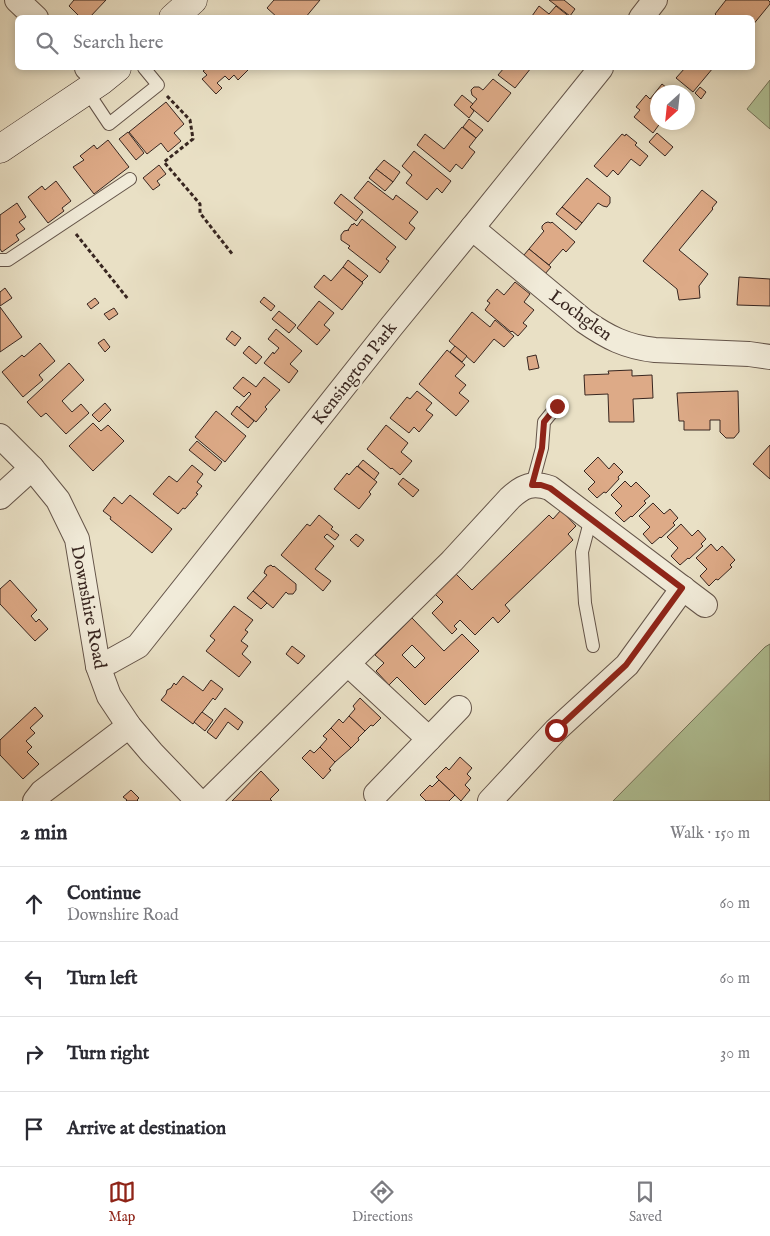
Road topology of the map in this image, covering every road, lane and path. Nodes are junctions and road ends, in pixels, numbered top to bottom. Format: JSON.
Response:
{"nodes":[{"id":1,"x":17,"y":0,"type":"edge"},
{"id":2,"x":193,"y":0,"type":"edge"},
{"id":3,"x":655,"y":0,"type":"edge"},
{"id":4,"x":33,"y":15,"type":"edge"},
{"id":5,"x":176,"y":15,"type":"edge"},
{"id":6,"x":643,"y":15,"type":"edge"},
{"id":7,"x":146,"y":70,"type":"edge"},
{"id":8,"x":599,"y":70,"type":"edge"},
{"id":9,"x":98,"y":77,"type":"edge"},
{"id":10,"x":158,"y":85,"type":"junction"},
{"id":11,"x":0,"y":149,"type":"edge"},
{"id":12,"x":130,"y":179,"type":"dead end"},
{"id":13,"x":66,"y":222,"type":"junction"},
{"id":14,"x":472,"y":228,"type":"junction"},
{"id":15,"x":233,"y":255,"type":"dead end"},
{"id":16,"x":0,"y":260,"type":"edge"},
{"id":17,"x":128,"y":300,"type":"dead end"},
{"id":18,"x":770,"y":357,"type":"edge"},
{"id":19,"x":557,"y":406,"type":"dead end"},
{"id":20,"x":0,"y":436,"type":"edge"},
{"id":21,"x":32,"y":468,"type":"junction"},
{"id":22,"x":532,"y":485,"type":"junction"},
{"id":23,"x":0,"y":497,"type":"edge"},
{"id":24,"x":591,"y":518,"type":"junction"},
{"id":25,"x":682,"y":588,"type":"junction"},
{"id":26,"x":705,"y":605,"type":"dead end"},
{"id":27,"x":594,"y":646,"type":"dead end"},
{"id":28,"x":348,"y":664,"type":"junction"},
{"id":29,"x":98,"y":666,"type":"junction"},
{"id":30,"x":459,"y":708,"type":"dead end"},
{"id":31,"x":129,"y":726,"type":"junction"},
{"id":32,"x":429,"y":739,"type":"junction"},
{"id":33,"x":376,"y":794,"type":"dead end"},
{"id":34,"x":35,"y":801,"type":"edge"},
{"id":35,"x":198,"y":801,"type":"edge"},
{"id":36,"x":208,"y":801,"type":"edge"},
{"id":37,"x":490,"y":801,"type":"edge"}],
"edges":[{"from":1,"to":4,"type":"street"},
{"from":2,"to":5,"type":"street"},
{"from":3,"to":6,"type":"street"},
{"from":7,"to":10,"type":"lane"},
{"from":8,"to":14,"type":"street","name":"Kensington Park"},
{"from":9,"to":10,"type":"lane"},
{"from":9,"to":11,"type":"street"},
{"from":10,"to":15,"type":"path"},
{"from":12,"to":13,"type":"lane"},
{"from":13,"to":16,"type":"lane"},
{"from":13,"to":17,"type":"path"},
{"from":14,"to":18,"type":"street","name":"Lochglen"},
{"from":14,"to":29,"type":"street","name":"Kensington Park"},
{"from":19,"to":22,"type":"lane"},
{"from":20,"to":21,"type":"street","name":"Downshire Road"},
{"from":21,"to":23,"type":"street"},
{"from":21,"to":29,"type":"street","name":"Downshire Road"},
{"from":22,"to":24,"type":"street"},
{"from":22,"to":28,"type":"street"},
{"from":24,"to":25,"type":"street"},
{"from":24,"to":27,"type":"lane"},
{"from":25,"to":26,"type":"street"},
{"from":25,"to":37,"type":"street"},
{"from":28,"to":32,"type":"street"},
{"from":28,"to":36,"type":"street"},
{"from":29,"to":31,"type":"street","name":"Downshire Road"},
{"from":30,"to":32,"type":"street"},
{"from":31,"to":34,"type":"street"},
{"from":31,"to":35,"type":"street","name":"Downshire Road"},
{"from":32,"to":33,"type":"street"}]}
